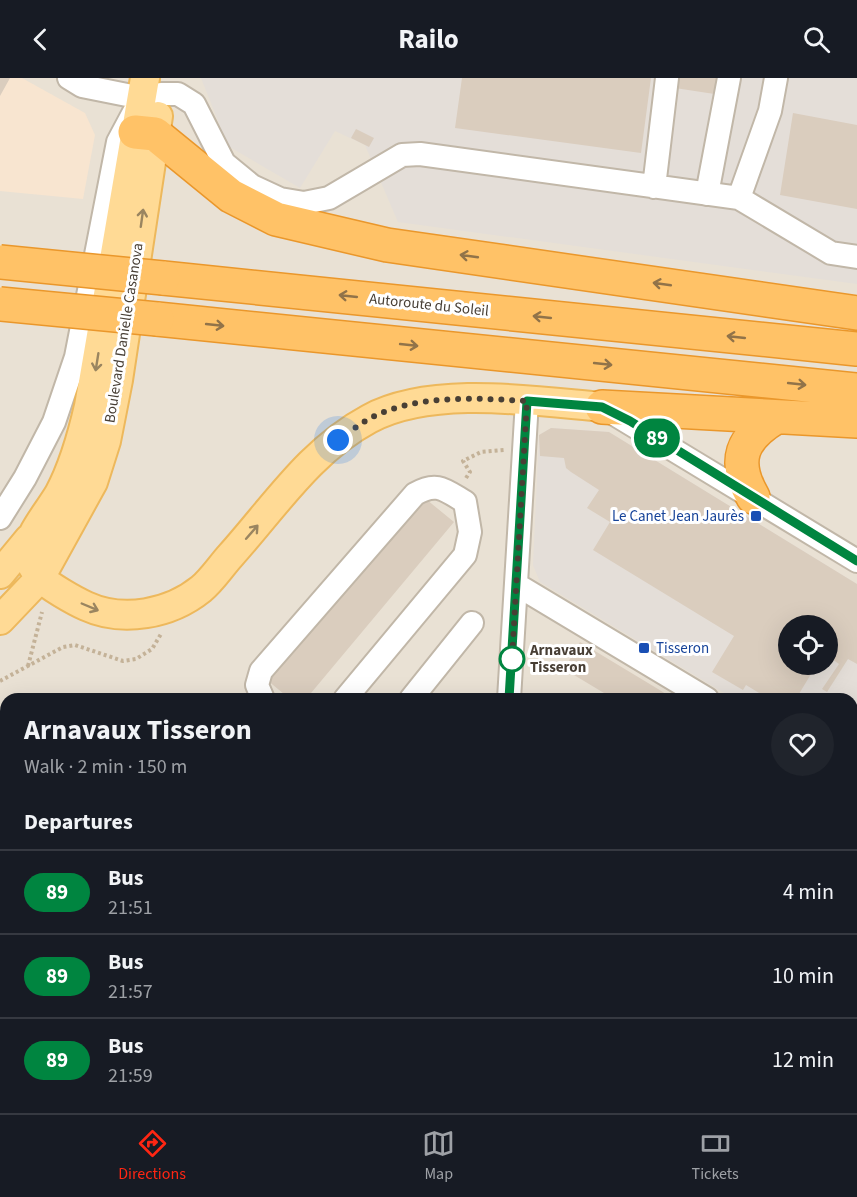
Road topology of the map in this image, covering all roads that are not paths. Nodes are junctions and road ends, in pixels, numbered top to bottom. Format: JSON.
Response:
{"nodes":[{"id":1,"x":69,"y":78,"type":"edge"},
{"id":2,"x":667,"y":78,"type":"edge"},
{"id":3,"x":729,"y":78,"type":"edge"},
{"id":4,"x":776,"y":78,"type":"edge"},
{"id":5,"x":153,"y":87,"type":"edge"},
{"id":6,"x":145,"y":133,"type":"junction"},
{"id":7,"x":654,"y":187,"type":"junction"},
{"id":8,"x":707,"y":194,"type":"junction"},
{"id":9,"x":739,"y":198,"type":"junction"},
{"id":10,"x":857,"y":257,"type":"edge"},
{"id":11,"x":0,"y":262,"type":"edge"},
{"id":12,"x":0,"y":304,"type":"edge"},
{"id":13,"x":857,"y":313,"type":"edge"},
{"id":14,"x":857,"y":349,"type":"edge"},
{"id":15,"x":857,"y":390,"type":"edge"},
{"id":16,"x":527,"y":401,"type":"junction"},
{"id":17,"x":616,"y":414,"type":"junction"},
{"id":18,"x":776,"y":417,"type":"junction"},
{"id":19,"x":857,"y":421,"type":"edge"},
{"id":20,"x":753,"y":497,"type":"junction"},
{"id":21,"x":0,"y":518,"type":"edge"},
{"id":22,"x":29,"y":539,"type":"junction"},
{"id":23,"x":857,"y":561,"type":"edge"},
{"id":24,"x":0,"y":574,"type":"edge"},
{"id":25,"x":49,"y":584,"type":"junction"},
{"id":26,"x":517,"y":585,"type":"junction"},
{"id":27,"x":0,"y":620,"type":"edge"},
{"id":28,"x":472,"y":623,"type":"dead end"},
{"id":29,"x":260,"y":693,"type":"edge"},
{"id":30,"x":350,"y":693,"type":"edge"},
{"id":31,"x":416,"y":693,"type":"edge"},
{"id":32,"x":509,"y":693,"type":"edge"},
{"id":33,"x":697,"y":693,"type":"edge"}],
"edges":[{"from":1,"to":5,"type":"street"},
{"from":2,"to":7,"type":"street"},
{"from":3,"to":8,"type":"street"},
{"from":4,"to":9,"type":"street"},
{"from":5,"to":6,"type":"main road","name":"Boulevard Danielle Casanova"},
{"from":5,"to":7,"type":"street"},
{"from":5,"to":21,"type":"street"},
{"from":13,"to":6,"type":"highway","one_way":true},
{"from":6,"to":22,"type":"main road","name":"Boulevard Danielle Casanova","one_way":true},
{"from":25,"to":6,"type":"main road","name":"Boulevard Danielle Casanova","one_way":true},
{"from":7,"to":8,"type":"street"},
{"from":8,"to":9,"type":"street"},
{"from":9,"to":10,"type":"street"},
{"from":14,"to":11,"type":"highway","name":"Autoroute du Soleil","one_way":true,"bridge":true},
{"from":12,"to":15,"type":"highway","one_way":true,"bridge":true},
{"from":16,"to":17,"type":"main road"},
{"from":25,"to":16,"type":"main road","one_way":true},
{"from":16,"to":26,"type":"street"},
{"from":17,"to":18,"type":"highway"},
{"from":17,"to":20,"type":"street"},
{"from":18,"to":19,"type":"highway"},
{"from":18,"to":20,"type":"highway"},
{"from":20,"to":23,"type":"street"},
{"from":22,"to":24,"type":"main road","name":"Boulevard Danielle Casanova"},
{"from":22,"to":25,"type":"main road"},
{"from":25,"to":27,"type":"main road","name":"Boulevard Danielle Casanova"},
{"from":26,"to":32,"type":"street"},
{"from":26,"to":33,"type":"street"},
{"from":28,"to":31,"type":"street"},
{"from":29,"to":30,"type":"street"}]}
